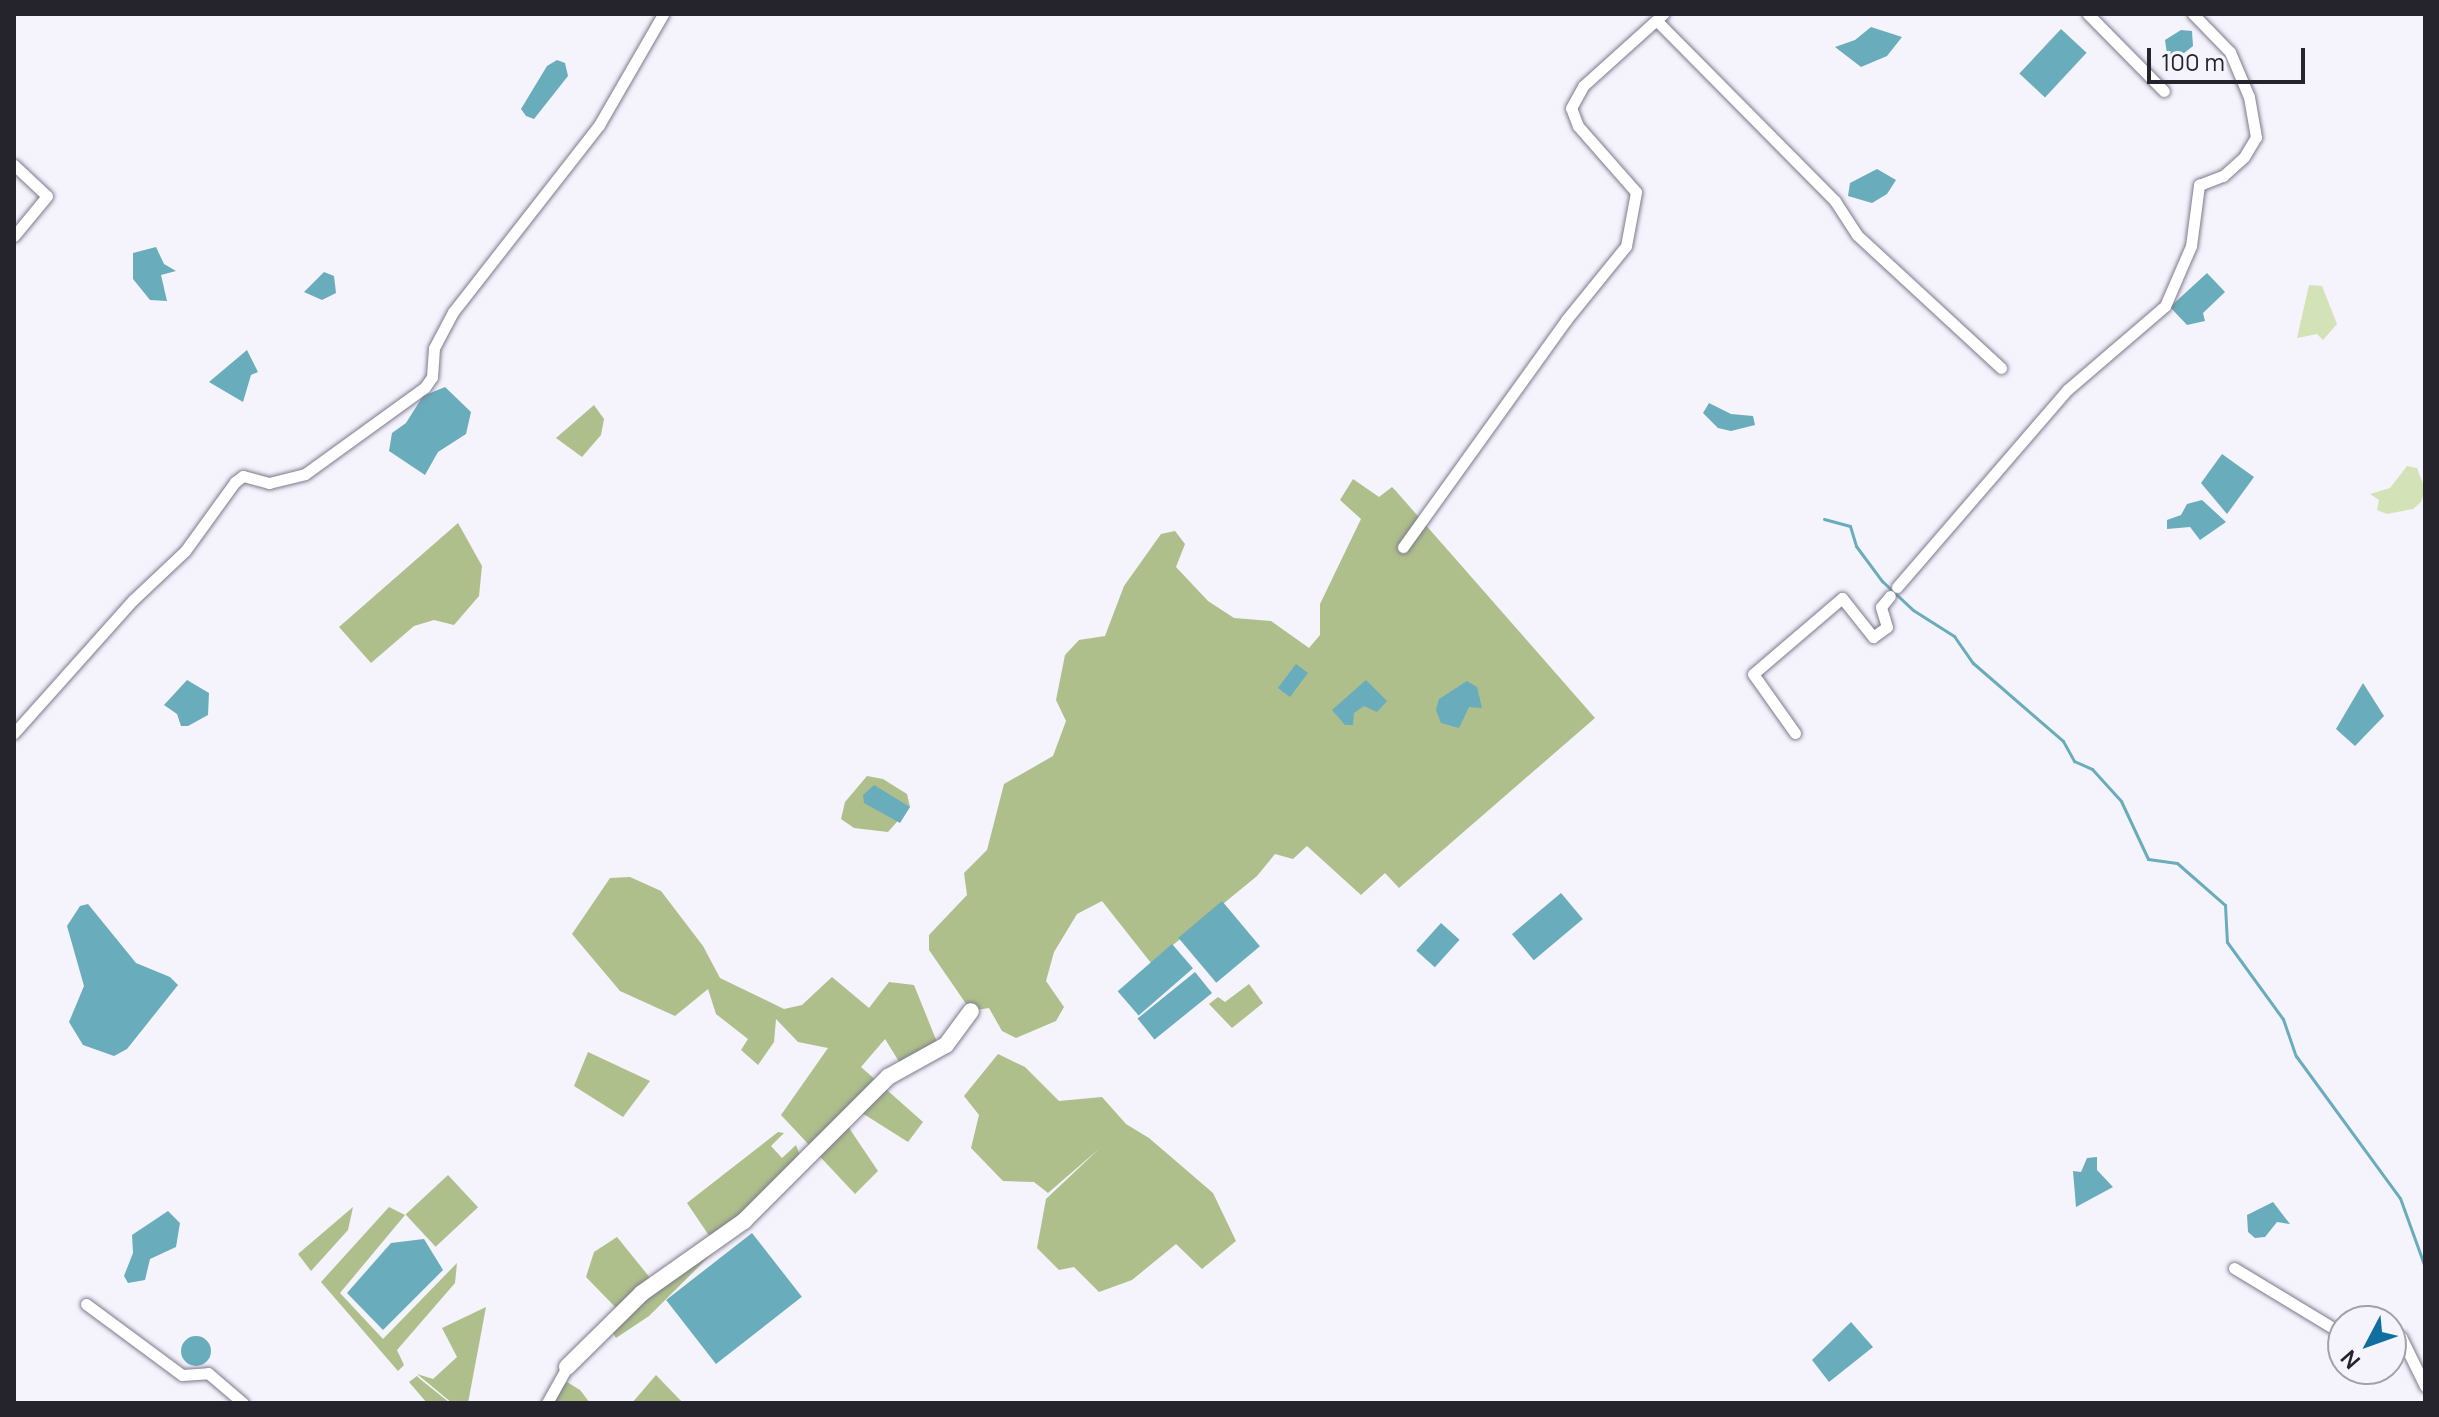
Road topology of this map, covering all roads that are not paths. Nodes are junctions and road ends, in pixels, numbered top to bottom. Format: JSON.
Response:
{"nodes":[{"id":1,"x":663,"y":14,"type":"edge"},
{"id":2,"x":2088,"y":14,"type":"edge"},
{"id":3,"x":2193,"y":14,"type":"edge"},
{"id":4,"x":1660,"y":18,"type":"edge"},
{"id":5,"x":2164,"y":91,"type":"dead end"},
{"id":6,"x":14,"y":165,"type":"edge"},
{"id":7,"x":14,"y":236,"type":"edge"},
{"id":8,"x":2001,"y":368,"type":"dead end"},
{"id":9,"x":1403,"y":547,"type":"dead end"},
{"id":10,"x":14,"y":733,"type":"edge"},
{"id":11,"x":1795,"y":733,"type":"dead end"},
{"id":12,"x":971,"y":1011,"type":"dead end"},
{"id":13,"x":2234,"y":1268,"type":"dead end"},
{"id":14,"x":86,"y":1304,"type":"dead end"},
{"id":15,"x":2327,"y":1324,"type":"edge"},
{"id":16,"x":2407,"y":1349,"type":"edge"},
{"id":17,"x":567,"y":1367,"type":"joint"},
{"id":18,"x":2425,"y":1386,"type":"edge"},
{"id":19,"x":243,"y":1403,"type":"edge"},
{"id":20,"x":547,"y":1403,"type":"edge"}],
"edges":[{"from":1,"to":10,"type":"street"},
{"from":2,"to":5,"type":"street"},
{"from":3,"to":11,"type":"street"},
{"from":4,"to":8,"type":"street"},
{"from":4,"to":9,"type":"street"},
{"from":6,"to":7,"type":"street"},
{"from":12,"to":17,"type":"street"},
{"from":13,"to":15,"type":"street"},
{"from":14,"to":19,"type":"street"},
{"from":16,"to":18,"type":"street"},
{"from":17,"to":20,"type":"street"}]}
